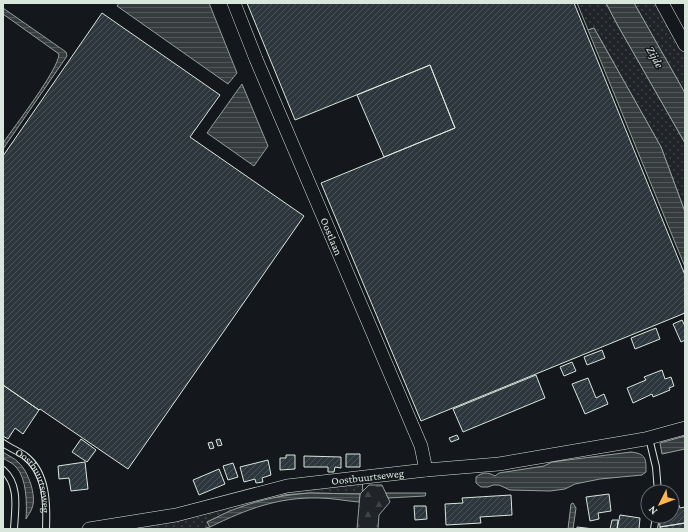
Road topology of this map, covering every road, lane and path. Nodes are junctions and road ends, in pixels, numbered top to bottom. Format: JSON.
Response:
{"nodes":[{"id":1,"x":234,"y":3,"type":"edge"},
{"id":2,"x":662,"y":3,"type":"edge"},
{"id":3,"x":685,"y":45,"type":"edge"},
{"id":4,"x":685,"y":428,"type":"edge"},
{"id":5,"x":649,"y":438,"type":"junction"},
{"id":6,"x":3,"y":443,"type":"edge"},
{"id":7,"x":3,"y":470,"type":"edge"},
{"id":8,"x":426,"y":470,"type":"junction"},
{"id":9,"x":657,"y":484,"type":"edge"},
{"id":10,"x":14,"y":529,"type":"edge"},
{"id":11,"x":46,"y":529,"type":"edge"},
{"id":12,"x":89,"y":529,"type":"edge"}],
"edges":[{"from":1,"to":8,"type":"street","name":"Oostlaan"},
{"from":2,"to":3,"type":"street"},
{"from":4,"to":5,"type":"street","name":"Oostbuurtseweg"},
{"from":5,"to":8,"type":"street","name":"Oostbuurtseweg"},
{"from":5,"to":9,"type":"lane"},
{"from":6,"to":11,"type":"lane","name":"Oostbuurtseweg"},
{"from":7,"to":10,"type":"lane","name":"Oostbuurtseweg"},
{"from":8,"to":12,"type":"street","name":"Oostbuurtseweg"}]}
